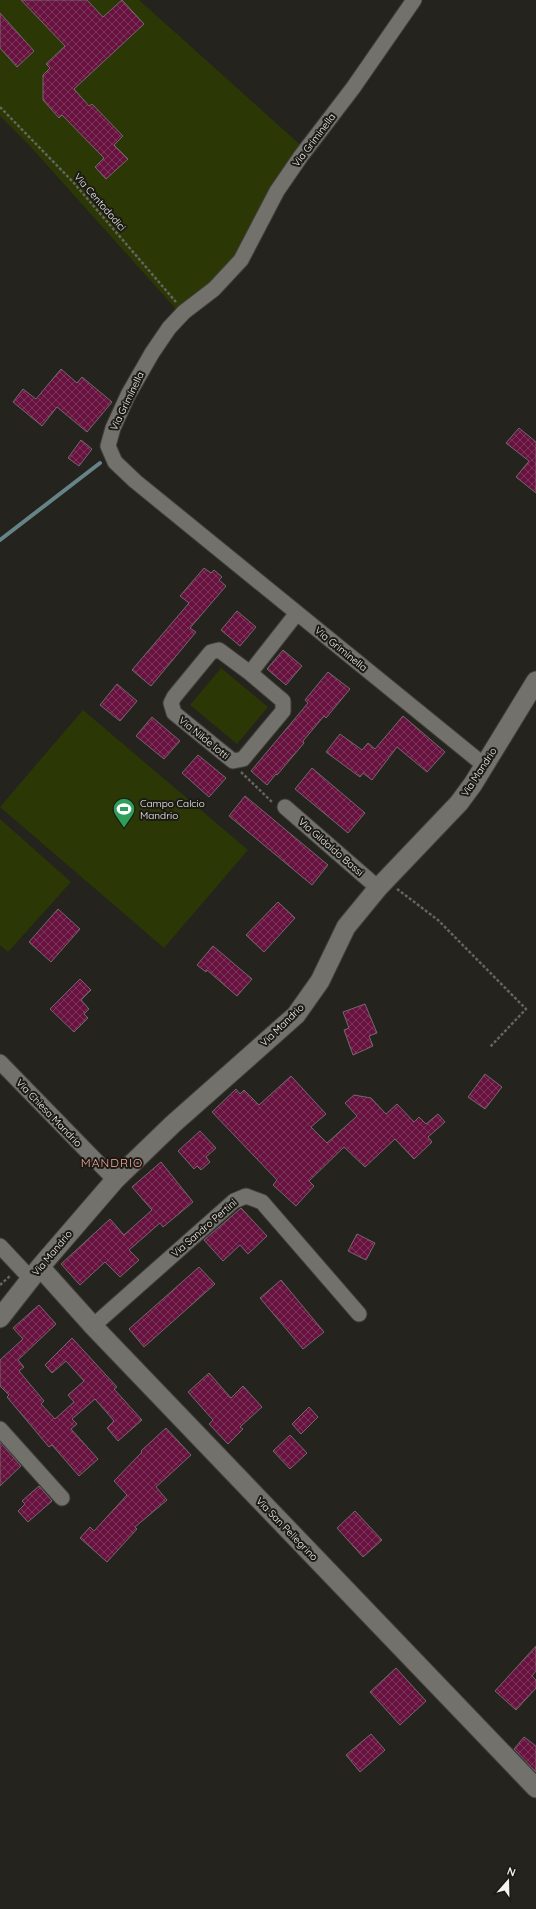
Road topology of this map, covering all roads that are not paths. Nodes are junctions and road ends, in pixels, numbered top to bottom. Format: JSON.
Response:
{"nodes":[{"id":1,"x":414,"y":0,"type":"edge"},
{"id":2,"x":297,"y":613,"type":"junction"},
{"id":3,"x":250,"y":673,"type":"junction"},
{"id":4,"x":536,"y":681,"type":"edge"},
{"id":5,"x":484,"y":765,"type":"junction"},
{"id":6,"x":285,"y":807,"type":"road end"},
{"id":7,"x":382,"y":884,"type":"junction"},
{"id":8,"x":0,"y":1062,"type":"edge"},
{"id":9,"x":114,"y":1180,"type":"junction"},
{"id":10,"x":0,"y":1246,"type":"edge"},
{"id":11,"x":35,"y":1273,"type":"junction"},
{"id":12,"x":359,"y":1314,"type":"dead end"},
{"id":13,"x":0,"y":1318,"type":"edge"},
{"id":14,"x":93,"y":1326,"type":"junction"},
{"id":15,"x":0,"y":1429,"type":"edge"},
{"id":16,"x":62,"y":1498,"type":"dead end"},
{"id":17,"x":536,"y":1788,"type":"edge"}],
"edges":[{"from":1,"to":2,"type":"street","name":"Via Griminella"},
{"from":2,"to":3,"type":"street"},
{"from":2,"to":5,"type":"street","name":"Via Griminella"},
{"from":3,"to":3,"type":"street","name":"Via Nilde Iotti"},
{"from":4,"to":5,"type":"street","name":"Via Mandrio"},
{"from":5,"to":7,"type":"street","name":"Via Mandrio"},
{"from":6,"to":7,"type":"street","name":"Via Gildaldo Bassi"},
{"from":7,"to":9,"type":"street","name":"Via Mandrio"},
{"from":8,"to":9,"type":"street","name":"Via Chiesa Mandrio"},
{"from":9,"to":11,"type":"street","name":"Via Mandrio"},
{"from":10,"to":11,"type":"street"},
{"from":11,"to":13,"type":"street","name":"Via Mandrio"},
{"from":11,"to":14,"type":"street","name":"Via San Pellegrino"},
{"from":12,"to":14,"type":"street","name":"Via Sandro Pertini"},
{"from":14,"to":17,"type":"street","name":"Via San Pellegrino"},
{"from":15,"to":16,"type":"street"}]}
